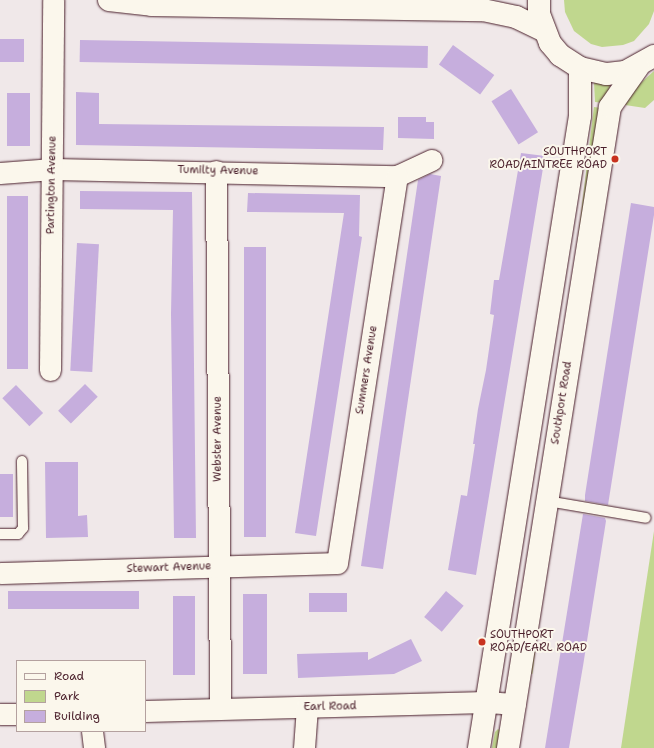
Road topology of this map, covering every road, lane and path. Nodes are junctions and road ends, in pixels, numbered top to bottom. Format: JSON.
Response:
{"nodes":[{"id":1,"x":53,"y":0,"type":"edge"},
{"id":2,"x":109,"y":0,"type":"edge"},
{"id":3,"x":539,"y":0,"type":"edge"},
{"id":4,"x":543,"y":30,"type":"junction"},
{"id":5,"x":646,"y":62,"type":"edge"},
{"id":6,"x":580,"y":68,"type":"junction"},
{"id":7,"x":432,"y":160,"type":"dead end"},
{"id":8,"x":52,"y":169,"type":"junction"},
{"id":9,"x":216,"y":171,"type":"junction"},
{"id":10,"x":0,"y":173,"type":"edge"},
{"id":11,"x":397,"y":176,"type":"junction"},
{"id":12,"x":50,"y":370,"type":"dead end"},
{"id":13,"x":22,"y":461,"type":"dead end"},
{"id":14,"x":547,"y":501,"type":"junction"},
{"id":15,"x":646,"y":518,"type":"dead end"},
{"id":16,"x":0,"y":534,"type":"edge"},
{"id":17,"x":337,"y":563,"type":"joint"},
{"id":18,"x":218,"y":566,"type":"junction"},
{"id":19,"x":0,"y":573,"type":"edge"},
{"id":20,"x":486,"y":702,"type":"junction"},
{"id":21,"x":515,"y":704,"type":"junction"},
{"id":22,"x":307,"y":707,"type":"junction"},
{"id":23,"x":220,"y":708,"type":"junction"},
{"id":24,"x":146,"y":711,"type":"edge"},
{"id":25,"x":0,"y":714,"type":"edge"},
{"id":26,"x":16,"y":714,"type":"edge"},
{"id":27,"x":92,"y":732,"type":"edge"},
{"id":28,"x":94,"y":748,"type":"edge"},
{"id":29,"x":304,"y":748,"type":"edge"},
{"id":30,"x":479,"y":748,"type":"edge"},
{"id":31,"x":508,"y":748,"type":"edge"}],
"edges":[{"from":1,"to":8,"type":"street","name":"Partington Avenue"},
{"from":2,"to":4,"type":"main road"},
{"from":3,"to":4,"type":"main road"},
{"from":4,"to":6,"type":"main road"},
{"from":5,"to":6,"type":"main road"},
{"from":5,"to":14,"type":"main road","name":"Southport Road"},
{"from":6,"to":20,"type":"main road"},
{"from":7,"to":11,"type":"street","name":"Tumilty Avenue"},
{"from":8,"to":9,"type":"street","name":"Tumilty Avenue"},
{"from":8,"to":10,"type":"street","name":"Tumilty Avenue"},
{"from":8,"to":12,"type":"street","name":"Partington Avenue"},
{"from":9,"to":11,"type":"street","name":"Tumilty Avenue"},
{"from":9,"to":18,"type":"street","name":"Webster Avenue"},
{"from":11,"to":17,"type":"street","name":"Summers Avenue"},
{"from":13,"to":16,"type":"lane"},
{"from":14,"to":15,"type":"lane"},
{"from":14,"to":21,"type":"main road","name":"Southport Road"},
{"from":17,"to":18,"type":"street","name":"Stewart Avenue"},
{"from":18,"to":19,"type":"street","name":"Stewart Avenue"},
{"from":18,"to":23,"type":"street","name":"Webster Avenue"},
{"from":20,"to":21,"type":"street","name":"Earl Road"},
{"from":20,"to":22,"type":"street","name":"Earl Road"},
{"from":20,"to":30,"type":"main road"},
{"from":21,"to":31,"type":"main road","name":"Southport Road"},
{"from":22,"to":23,"type":"street","name":"Earl Road"},
{"from":22,"to":29,"type":"street"},
{"from":23,"to":24,"type":"street","name":"Earl Road"},
{"from":25,"to":26,"type":"street"},
{"from":27,"to":28,"type":"street"}]}
